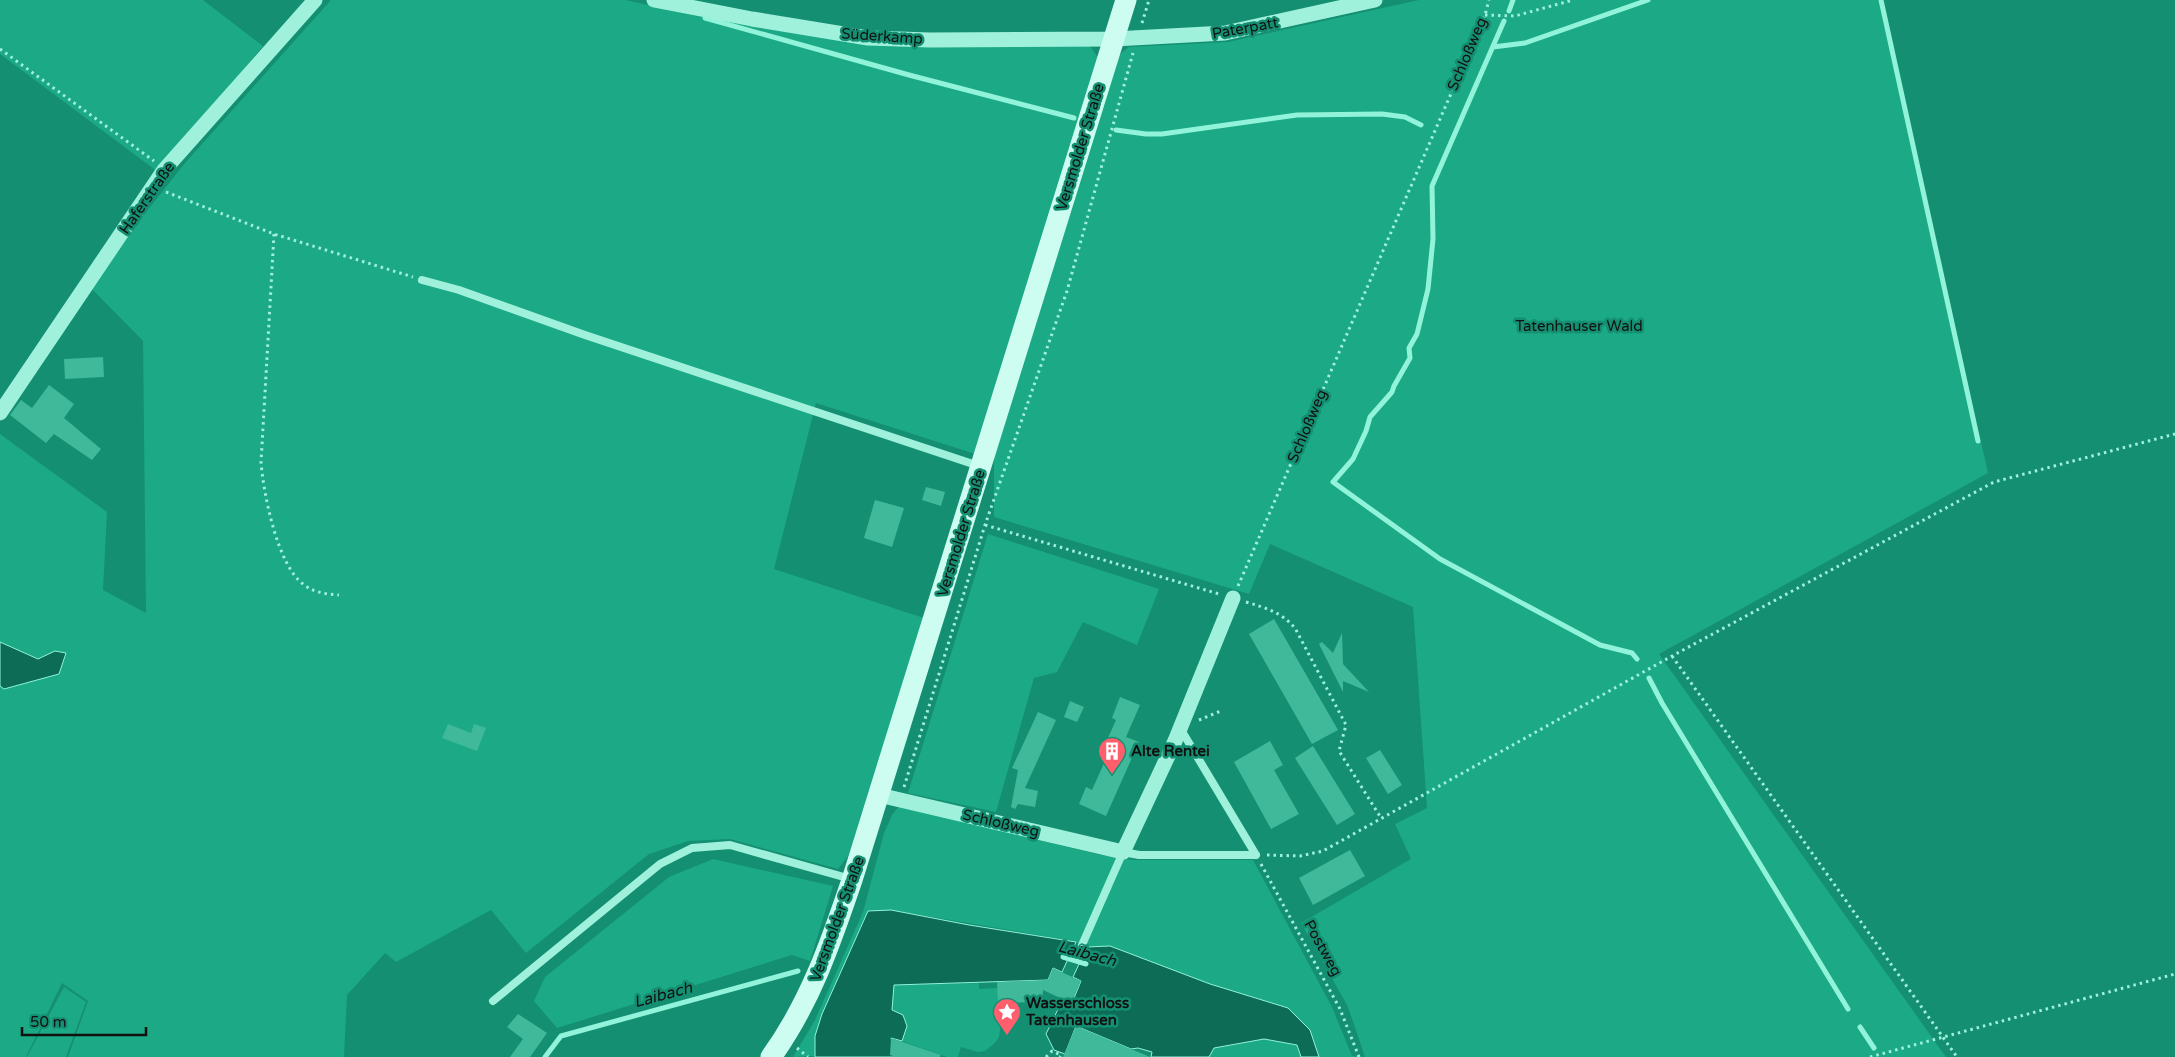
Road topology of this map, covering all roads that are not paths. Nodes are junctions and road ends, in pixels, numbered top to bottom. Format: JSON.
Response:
{"nodes":[{"id":1,"x":316,"y":0,"type":"edge"},
{"id":2,"x":654,"y":0,"type":"edge"},
{"id":3,"x":1126,"y":0,"type":"edge"},
{"id":4,"x":1375,"y":0,"type":"edge"},
{"id":5,"x":1114,"y":39,"type":"junction"},
{"id":6,"x":422,"y":280,"type":"road end"},
{"id":7,"x":0,"y":413,"type":"edge"},
{"id":8,"x":982,"y":467,"type":"junction"},
{"id":9,"x":1233,"y":598,"type":"road end"},
{"id":10,"x":1180,"y":728,"type":"junction"},
{"id":11,"x":889,"y":797,"type":"junction"},
{"id":12,"x":1123,"y":852,"type":"junction"},
{"id":13,"x":852,"y":880,"type":"junction"},
{"id":14,"x":1082,"y":945,"type":"dead end"},
{"id":15,"x":492,"y":1001,"type":"dead end"},
{"id":16,"x":772,"y":1057,"type":"edge"}],
"edges":[{"from":1,"to":7,"type":"street","name":"Haferstraße"},
{"from":2,"to":5,"type":"street","name":"Süderkamp"},
{"from":3,"to":5,"type":"main road","name":"Versmolder Straße"},
{"from":4,"to":5,"type":"street","name":"Paterpatt"},
{"from":5,"to":8,"type":"main road","name":"Versmolder Straße"},
{"from":6,"to":8,"type":"lane"},
{"from":8,"to":11,"type":"main road","name":"Versmolder Straße"},
{"from":9,"to":10,"type":"street"},
{"from":10,"to":12,"type":"street"},
{"from":10,"to":12,"type":"lane"},
{"from":11,"to":12,"type":"street","name":"Schloßweg"},
{"from":11,"to":13,"type":"main road","name":"Versmolder Straße"},
{"from":12,"to":14,"type":"lane"},
{"from":13,"to":15,"type":"lane"},
{"from":13,"to":16,"type":"main road","name":"Versmolder Straße"}]}
